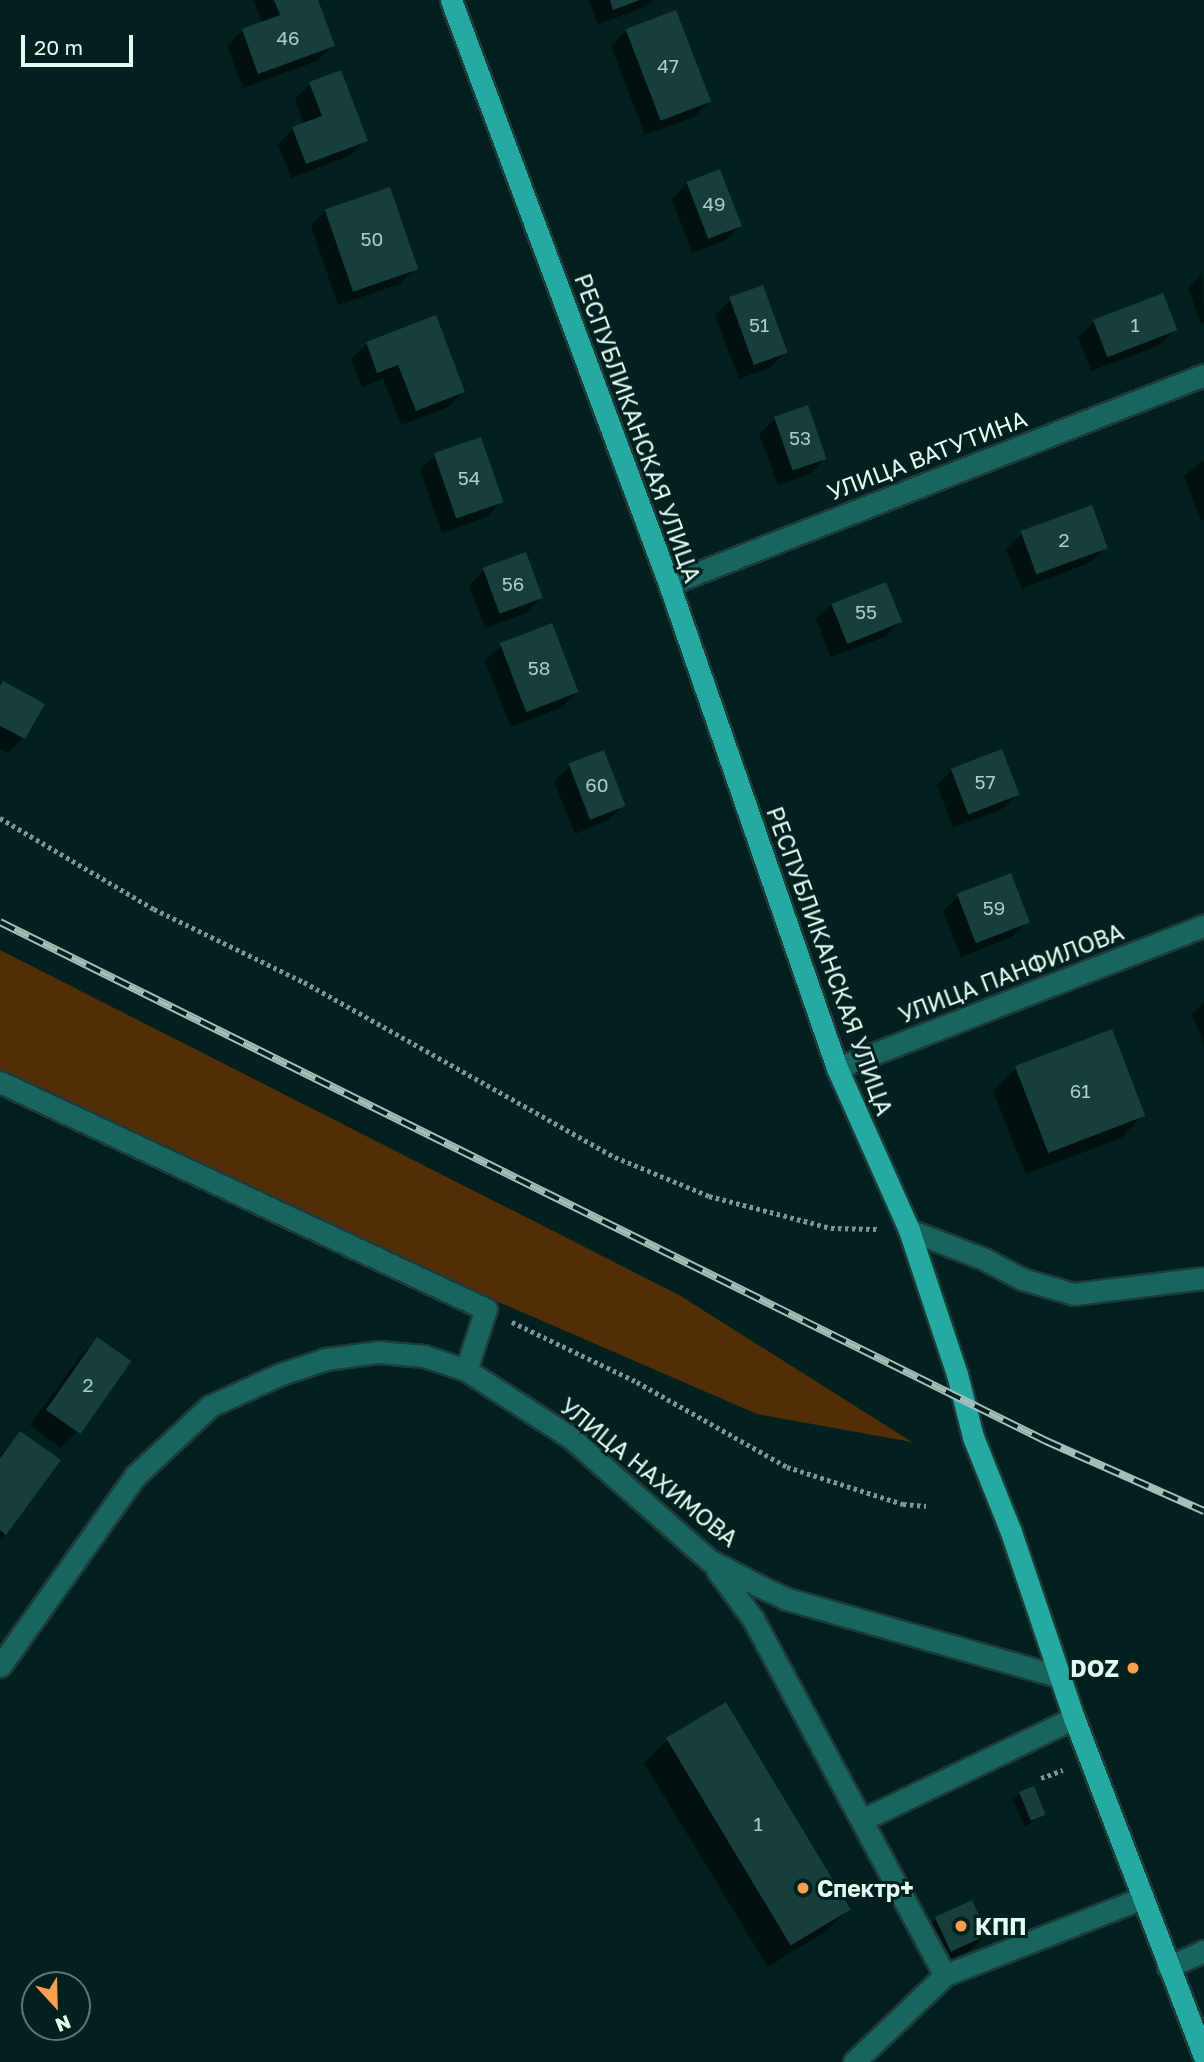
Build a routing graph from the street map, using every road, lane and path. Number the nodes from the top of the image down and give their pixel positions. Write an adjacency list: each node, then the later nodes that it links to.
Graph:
1 (452, 0): 3 (main road, РЕСПУБЛИКАНСКАЯ УЛИЦА)
2 (1204, 376): 3 (street, УЛИЦА ВАТУТИНА)
3 (669, 584): 6 (main road, РЕСПУБЛИКАНСКАЯ УЛИЦА)
4 (0, 818): 8 (path)
5 (1204, 926): 6 (street, УЛИЦА ПАНФИЛОВА)
6 (837, 1068): 8 (main road, РЕСПУБЛИКАНСКАЯ УЛИЦА)
7 (0, 1082): 10 (street)
8 (909, 1230): 9 (street); 15 (main road, РЕСПУБЛИКАНСКАЯ УЛИЦА)
9 (1204, 1278)
10 (486, 1309): 11 (street); 12 (path)
11 (466, 1370): 13 (street, УЛИЦА НАХИМОВА); 14 (street, УЛИЦА НАХИМОВА)
12 (926, 1506)
13 (709, 1560): 15 (street, УЛИЦА НАХИМОВА); 17 (street)
14 (0, 1665)
15 (1061, 1677): 16 (main road, РЕСПУБЛИКАНСКАЯ УЛИЦА)
16 (1074, 1718): 17 (street); 18 (main road, РЕСПУБЛИКАНСКАЯ УЛИЦА)
17 (862, 1820): 21 (street)
18 (1142, 1898): 20 (main road, РЕСПУБЛИКАНСКАЯ УЛИЦА); 21 (street)
19 (1204, 1951): 20 (street)
20 (1168, 1967): 22 (main road, РЕСПУБЛИКАНСКАЯ УЛИЦА)
21 (945, 1975): 23 (street)
22 (1204, 2057)
23 (854, 2062)

